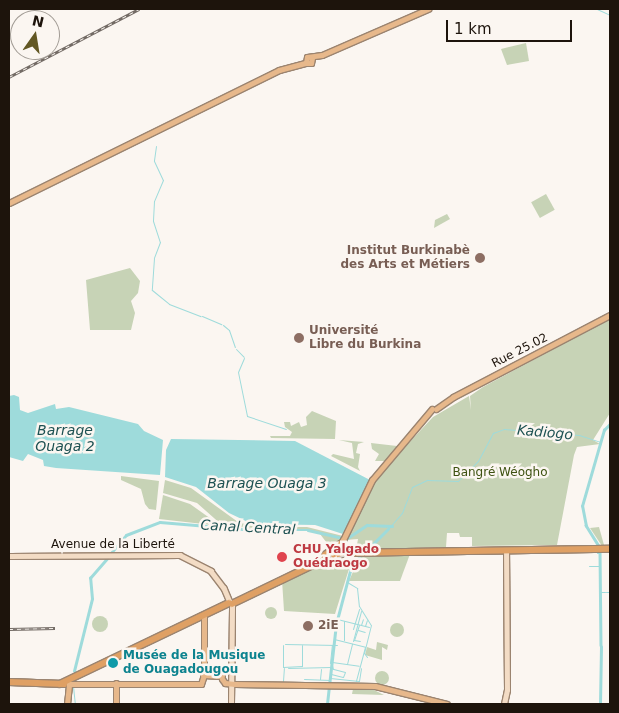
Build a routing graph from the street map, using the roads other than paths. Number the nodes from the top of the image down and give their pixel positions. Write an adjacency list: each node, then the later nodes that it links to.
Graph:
1 (430, 9): 2 (main road)
2 (9, 202)
3 (610, 315): 4 (main road, Rue 25.02)
4 (342, 541): 7 (highway)
5 (610, 549): 6 (highway)
6 (506, 550): 7 (highway); 24 (main road)
7 (338, 553): 9 (highway); 10 (highway)
8 (9, 556): 11 (main road, Avenue de la Liberté)
9 (301, 569): 10 (highway); 11 (highway)
10 (290, 574): 11 (highway)
11 (231, 604): 12 (highway); 17 (main road)
12 (204, 615): 13 (main road); 15 (highway)
13 (203, 675): 16 (main road); 17 (main road)
14 (9, 682): 15 (highway)
15 (68, 682): 16 (main road); 19 (main road)
16 (116, 683): 20 (main road)
17 (231, 684): 18 (main road); 21 (main road)
18 (390, 689): 22 (main road); 23 (main road)
19 (67, 704)
20 (116, 704)
21 (231, 704)
22 (442, 704)
23 (447, 704)
24 (504, 704)

